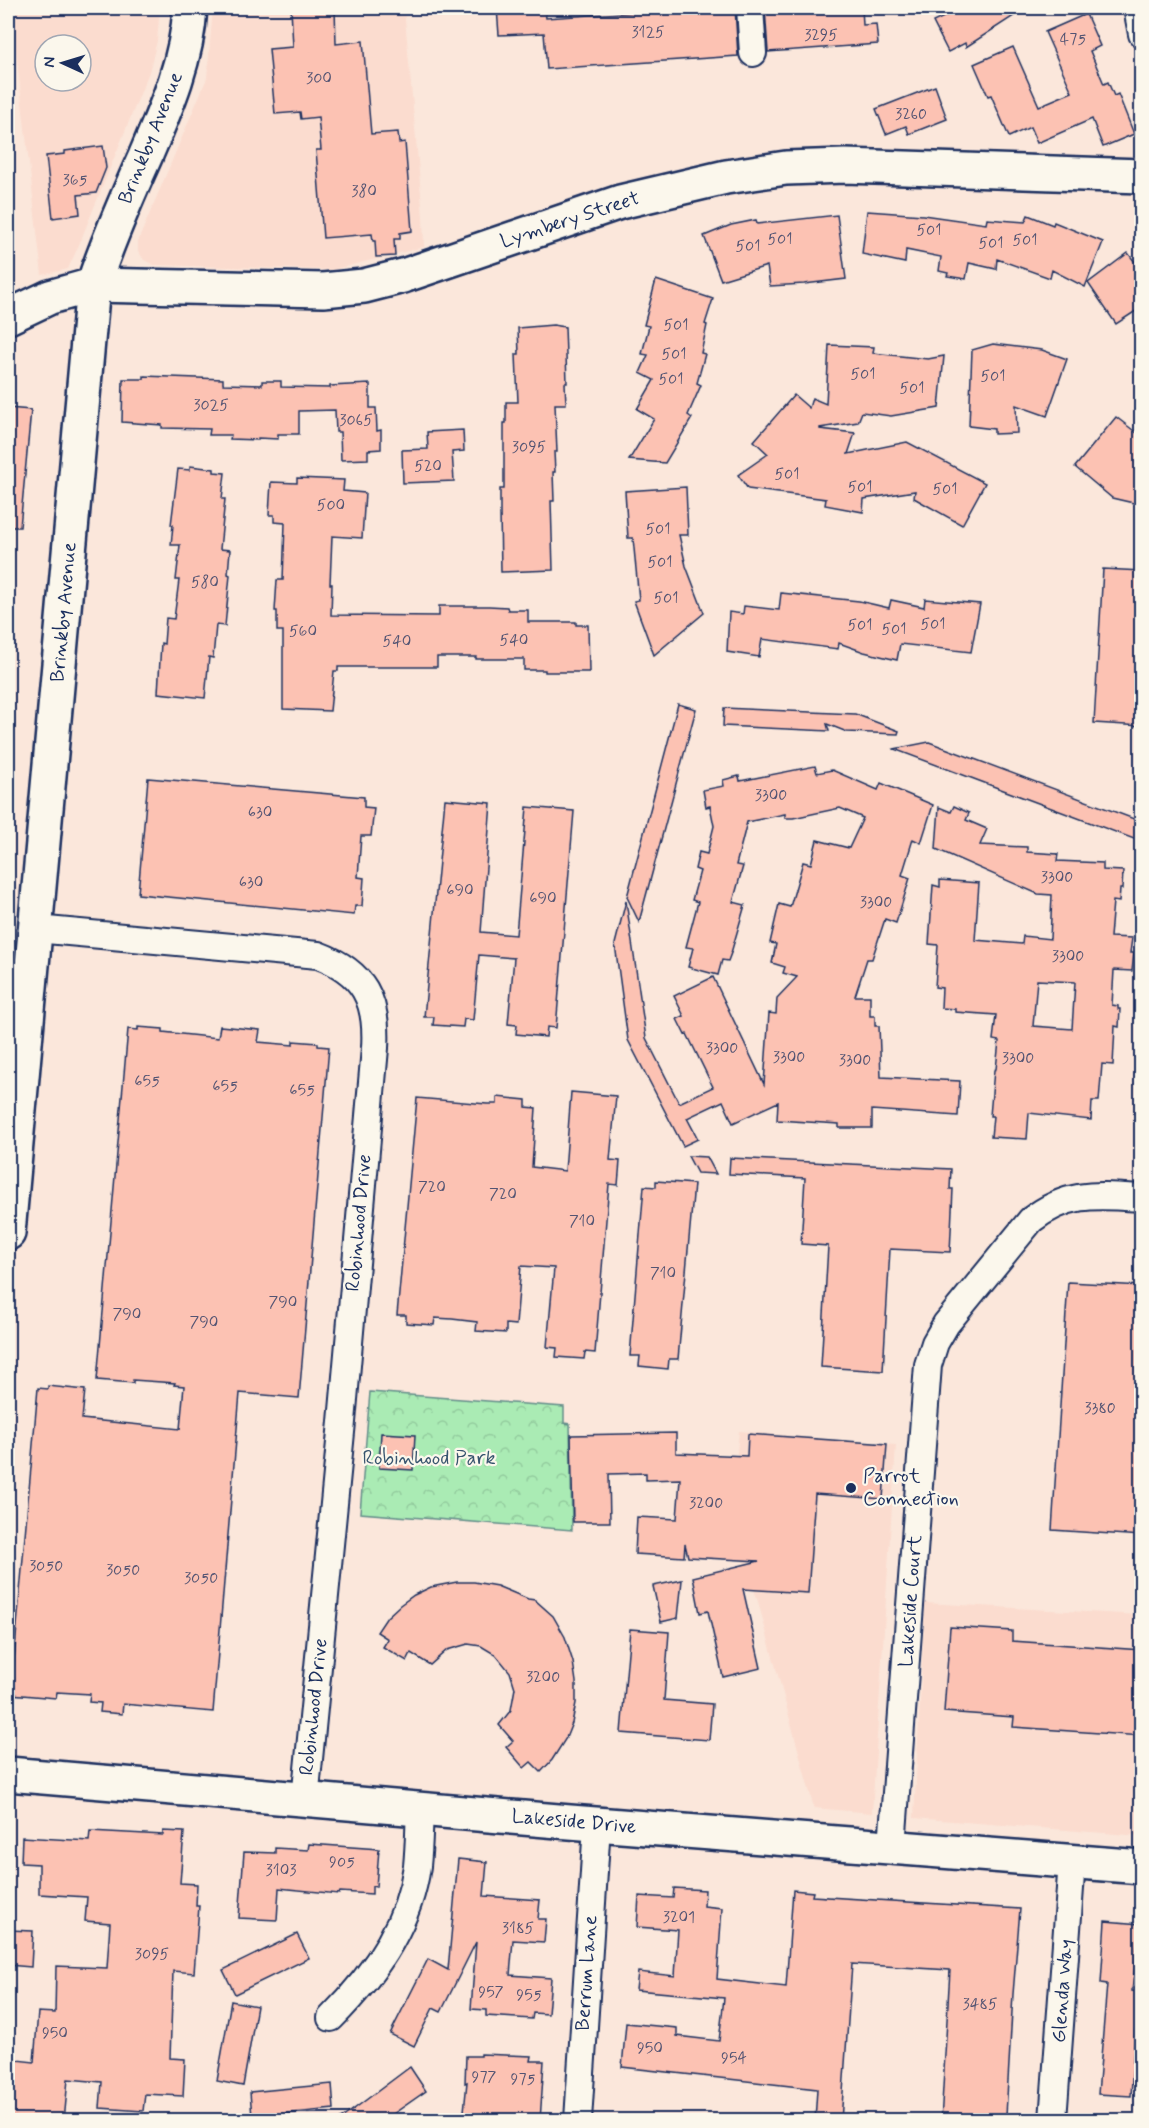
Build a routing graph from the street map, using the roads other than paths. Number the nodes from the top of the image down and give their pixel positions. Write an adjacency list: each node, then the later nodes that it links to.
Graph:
1 (190, 8): 7 (street, Brinkby Avenue)
2 (750, 8): 5 (street)
3 (1137, 8): 4 (street)
4 (1142, 34)
5 (753, 53)
6 (1142, 176): 7 (street, Lymbery Street)
7 (93, 285): 8 (street, Lymbery Street); 9 (street, Brinkby Avenue)
8 (8, 317)
9 (36, 929): 11 (street, Brinkby Avenue); 13 (street, Robinhood Drive)
10 (1142, 1198): 16 (street, Lakeside Court)
11 (8, 1233)
12 (8, 1774): 13 (street, Lakeside Drive)
13 (305, 1800): 14 (street, Lakeside Drive)
14 (420, 1810): 15 (street, Lakeside Drive); 19 (street)
15 (597, 1825): 16 (street, Lakeside Drive); 20 (street, Berrum Lane)
16 (892, 1846): 17 (street, Lakeside Drive)
17 (1072, 1861): 18 (street, Lakeside Drive); 21 (street, Glenda Way)
18 (1142, 1867)
19 (331, 2018)
20 (578, 2121)
21 (1053, 2121)

